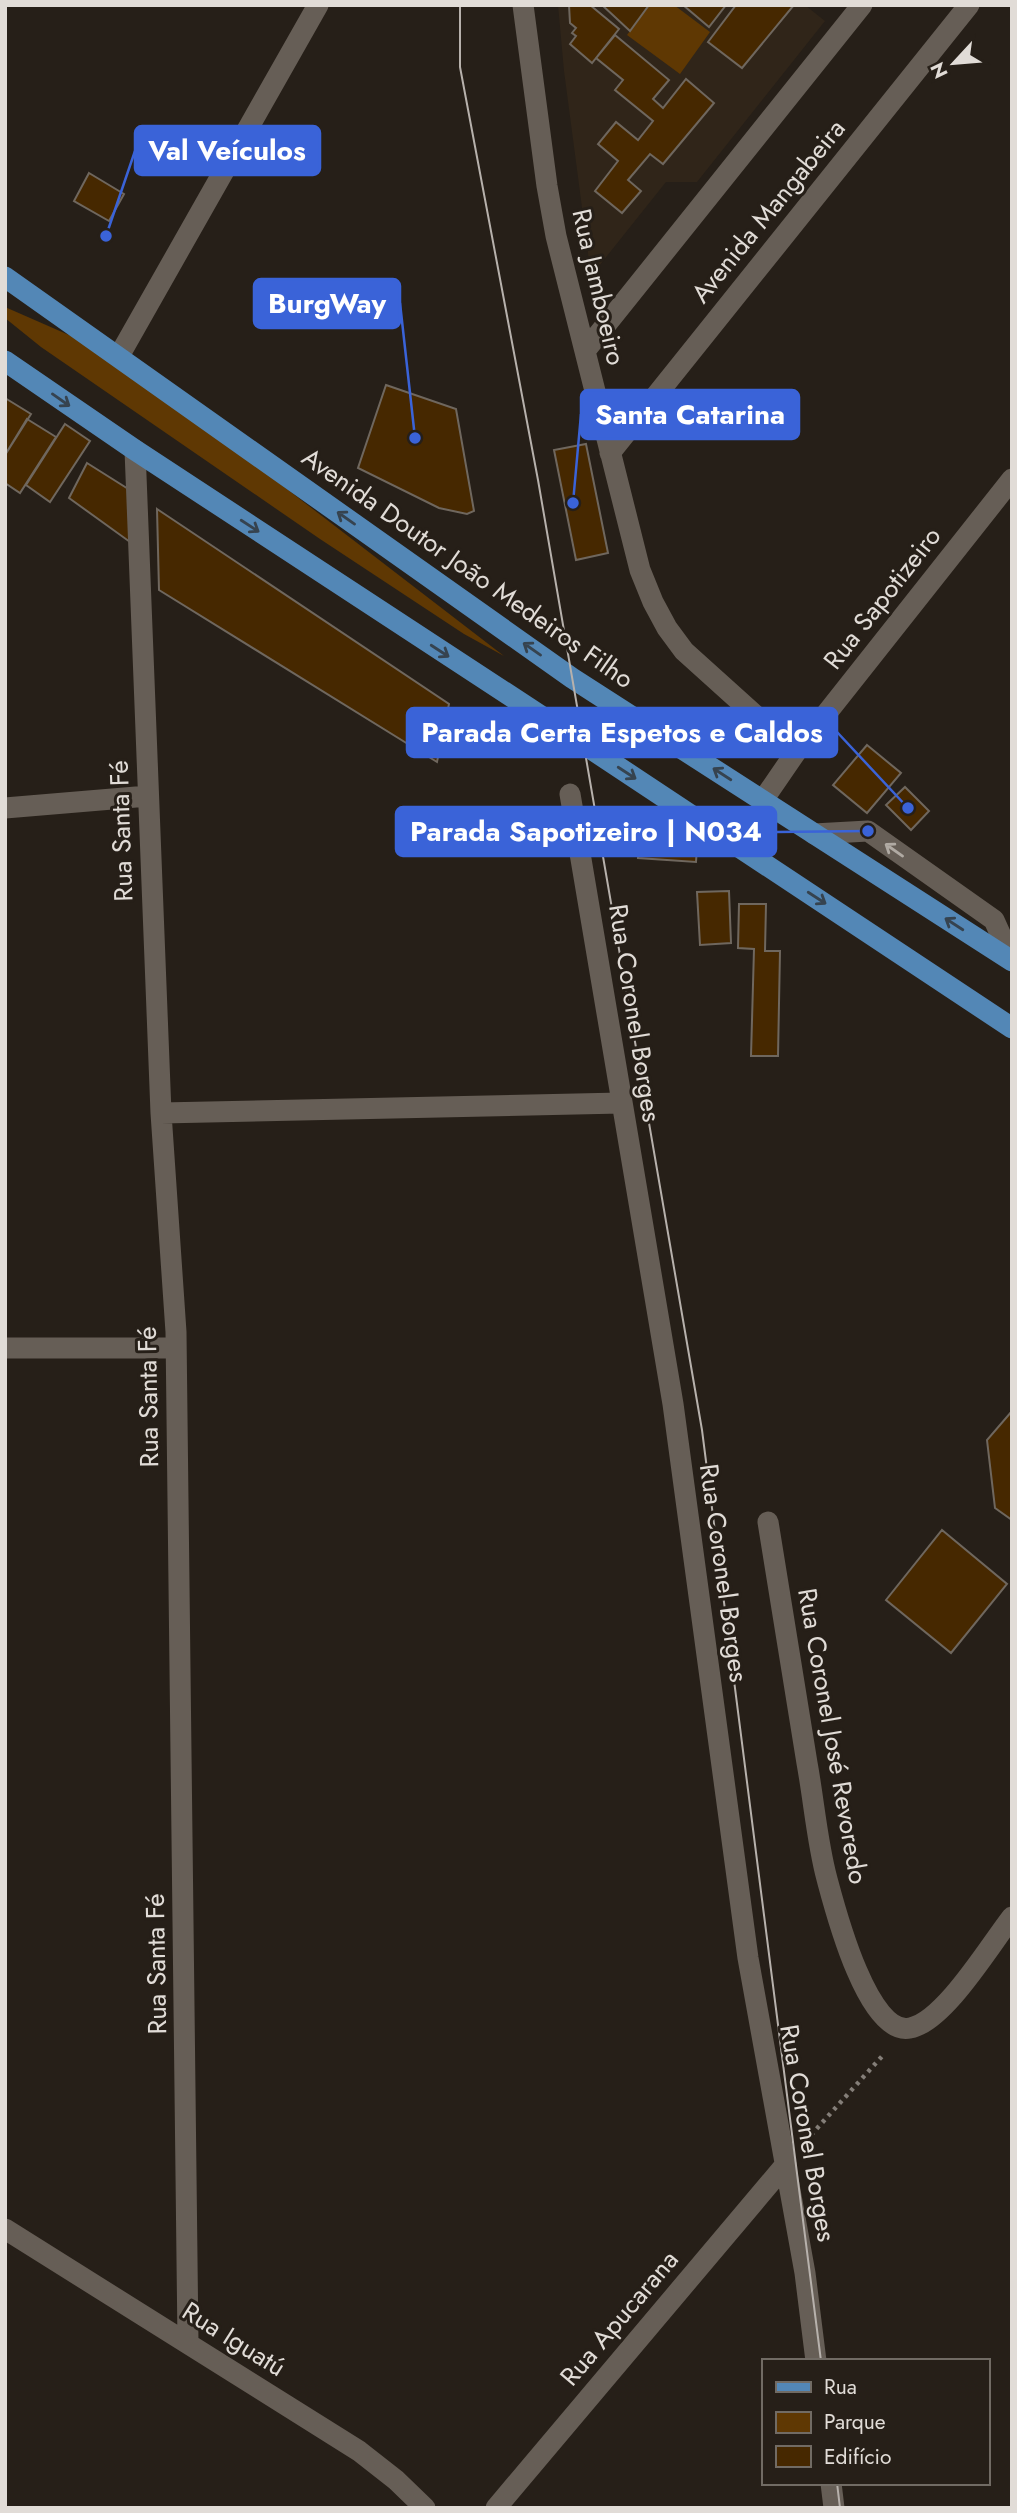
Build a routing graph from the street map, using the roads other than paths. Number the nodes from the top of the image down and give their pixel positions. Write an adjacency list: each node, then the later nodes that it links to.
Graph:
1 (318, 5): 9 (street)
2 (523, 5): 8 (street, Rua Jamboeiro)
3 (862, 5): 8 (street, Avenida Mangabeira)
4 (969, 5): 12 (street, Avenida Mangabeira)
5 (5, 277): 7 (main road, Avenida Doutor João Medeiros Filho)
6 (5, 290): 7 (main road)
7 (28, 293): 9 (main road, Avenida Doutor João Medeiros Filho)
8 (585, 351): 12 (street, Rua Jamboeiro)
9 (118, 356): 17 (main road, Avenida Doutor João Medeiros Filho, one-way to 9)
10 (5, 361): 11 (main road, one-way to 11)
11 (135, 450): 16 (street, Rua Santa Fé); 21 (main road, one-way to 21)
12 (610, 453): 14 (street, Rua Jamboeiro)
13 (1012, 479): 14 (street, Rua Sapotizeiro)
14 (796, 752): 17 (street)
15 (570, 794): 22 (street, Rua Coronel Borges)
16 (148, 796): 18 (street); 23 (street, Rua Santa Fé)
17 (763, 800): 19 (main road, Avenida Doutor João Medeiros Filho)
18 (5, 808)
19 (814, 834): 20 (main road, Avenida Doutor João Medeiros Filho, one-way to 19); 20 (street, one-way to 19)
20 (1012, 961)
21 (1012, 1028)
22 (621, 1103): 23 (street); 28 (street, Rua Coronel Borges)
23 (160, 1114): 25 (street, Rua Santa Fé)
24 (5, 1348): 25 (street)
25 (176, 1348): 30 (street, Rua Santa Fé)
26 (768, 1522): 27 (street, Rua Coronel José Revoredo)
27 (1012, 1917)
28 (786, 2164): 31 (street, Rua Coronel Borges); 34 (street, Rua Apucarana)
29 (5, 2229): 30 (street, Rua Iguatú)
30 (188, 2343): 33 (street, Rua Iguatú)
31 (816, 2359)
32 (831, 2485): 35 (street)
33 (425, 2508)
34 (496, 2508)
35 (834, 2508)

